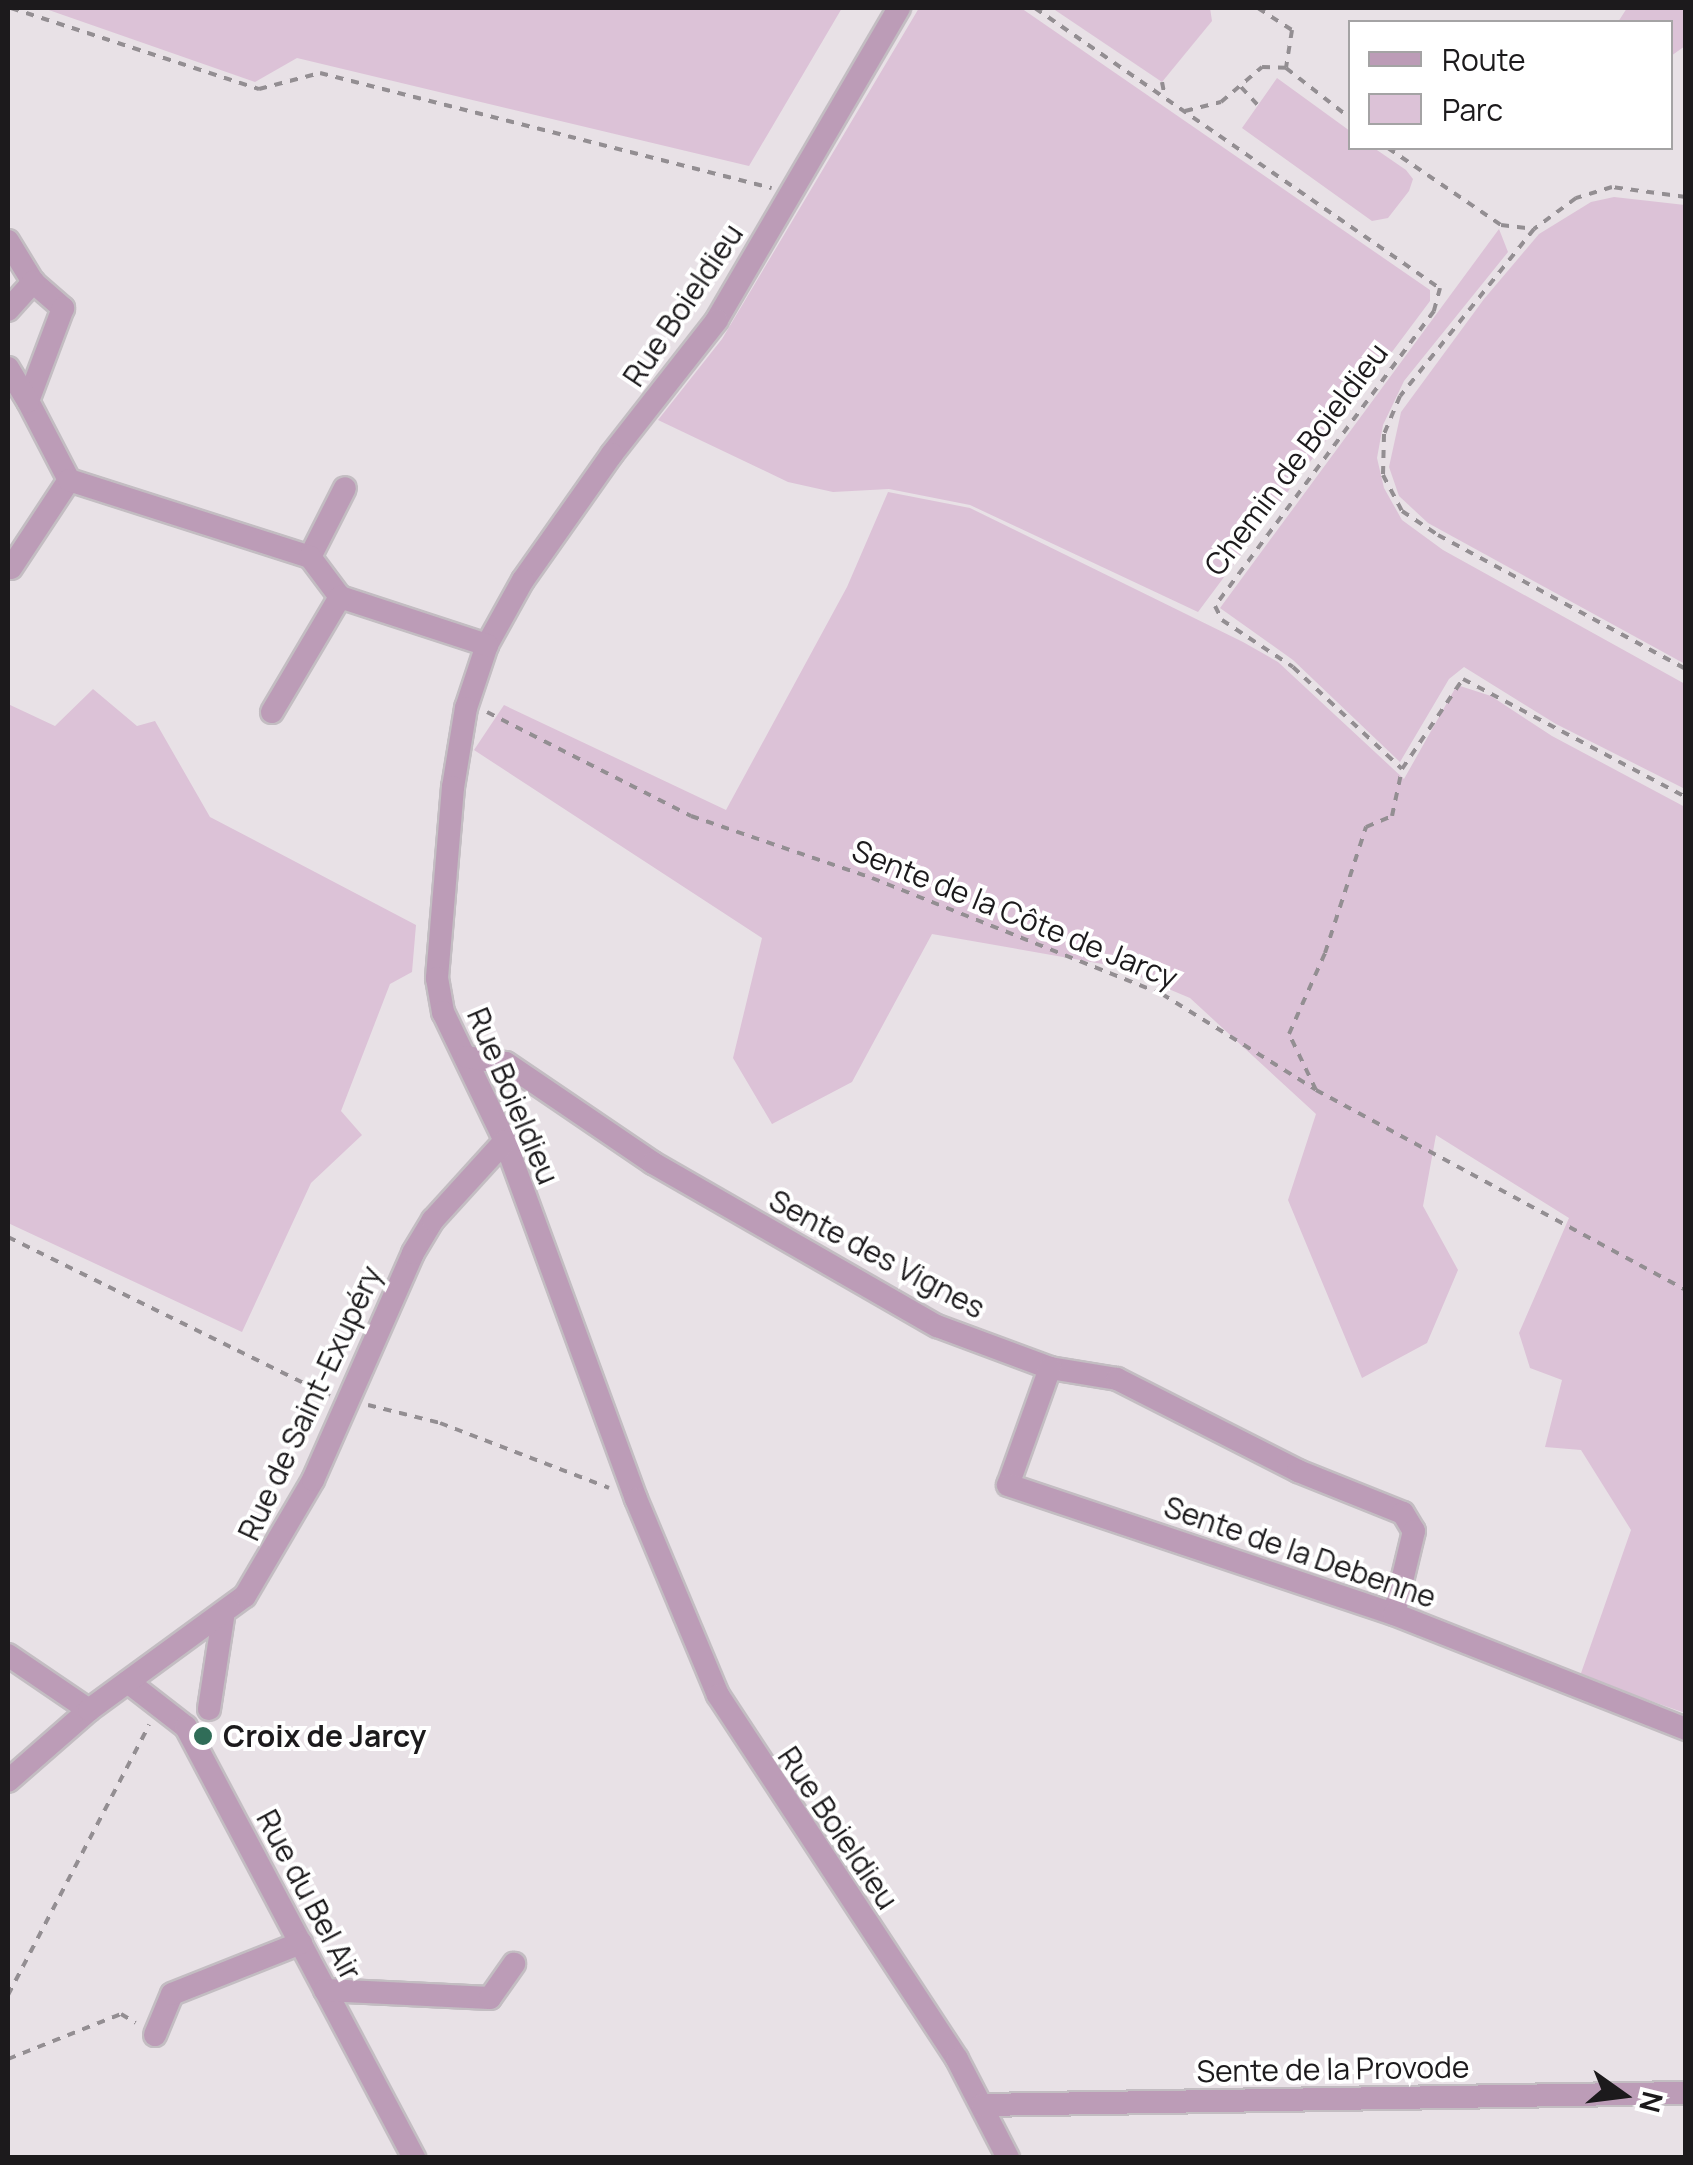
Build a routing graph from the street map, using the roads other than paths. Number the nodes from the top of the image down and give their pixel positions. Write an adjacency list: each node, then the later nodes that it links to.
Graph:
1 (899, 8): 12 (street, Rue Boieldieu)
2 (8, 242): 3 (street)
3 (33, 282): 4 (street); 6 (street)
4 (8, 310)
5 (8, 368): 6 (street)
6 (28, 401): 7 (street)
7 (68, 480): 9 (street); 10 (street)
8 (346, 488): 9 (street)
9 (310, 557): 11 (street)
10 (11, 568)
11 (340, 597): 12 (street); 13 (street)
12 (487, 645): 14 (street, Rue Boieldieu)
13 (272, 712)
14 (467, 1057): 15 (street, Rue Boieldieu); 16 (street, Sente des Vignes)
15 (506, 1141): 18 (street, Rue de Saint-Exupéry); 30 (street, Rue Boieldieu)
16 (1050, 1368): 17 (street, Sente des Vignes); 17 (street, Sente de la Debenne)
17 (1394, 1614): 23 (street, Sente de la Debenne)
18 (223, 1617): 20 (street, Rue de Saint-Exupéry); 21 (street)
19 (8, 1655): 22 (street)
20 (128, 1682): 22 (street, Rue de Saint-Exupéry); 25 (street, Rue du Bel Air)
21 (209, 1709)
22 (89, 1710): 24 (street, Rue de Saint-Exupéry)
23 (1686, 1729)
24 (8, 1782)
25 (301, 1943): 27 (street, Rue du Bel Air); 28 (street)
26 (514, 1964): 27 (street)
27 (325, 1990): 31 (street, Rue du Bel Air)
28 (155, 2036)
29 (1686, 2093): 30 (street, Sente de la Provode)
30 (982, 2105): 32 (street, Rue Boieldieu)
31 (414, 2158)
32 (1008, 2158)

